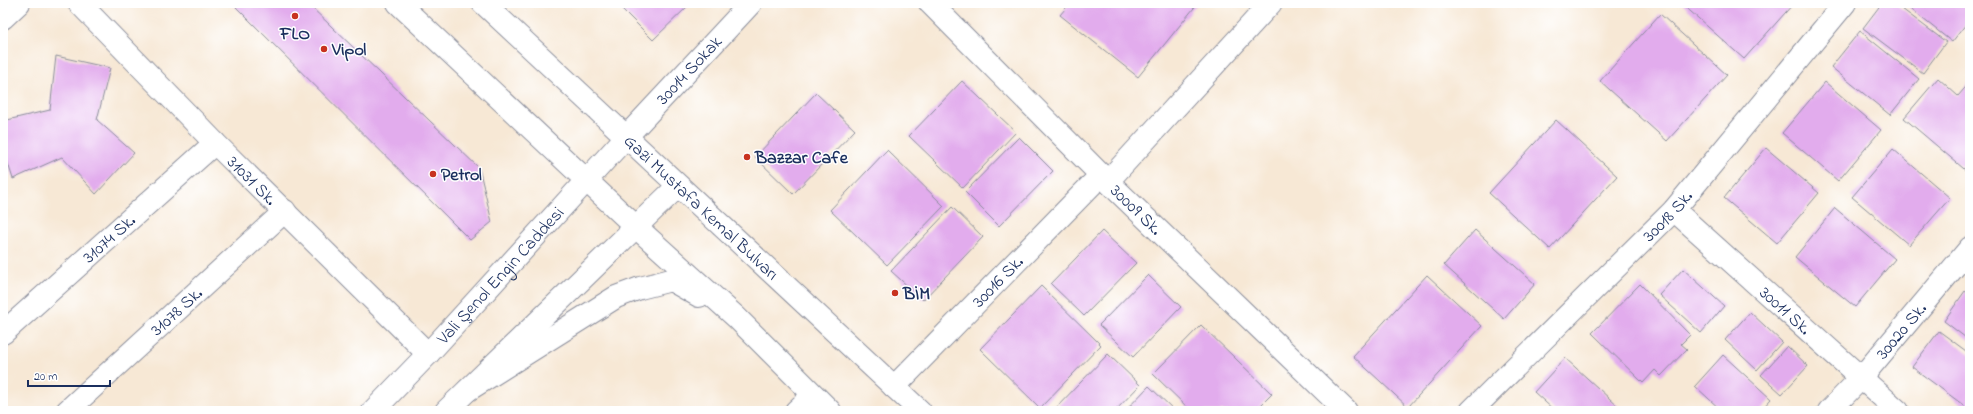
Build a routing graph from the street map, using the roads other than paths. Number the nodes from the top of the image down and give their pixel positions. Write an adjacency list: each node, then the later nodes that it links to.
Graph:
1 (19, 3): 9 (main road)
2 (79, 3): 11 (main road, 31031 Sk.)
3 (398, 3): 13 (main road)
4 (483, 3): 10 (main road, Gazi Mustafa Kemal Bulvarı)
5 (751, 3): 10 (main road, 30014 Sokak)
6 (930, 3): 12 (main road, 30009 Sk.)
7 (1271, 3): 12 (main road, 30016 Sk.)
8 (1845, 3): 15 (main road, 30018 Sk.)
9 (3, 18)
10 (626, 137): 13 (main road, Vali Şenol Engin Caddesi); 14 (main road, Gazi Mustafa Kemal Bulvarı)
11 (215, 143): 16 (main road, 31031 Sk.); 20 (main road, 31074 Sk.)
12 (1104, 178): 23 (main road, 30016 Sk.); 32 (main road, 30009 Sk.)
13 (587, 180): 17 (main road); 21 (main road, Vali Şenol Engin Caddesi)
14 (678, 186): 17 (main road); 23 (main road, Gazi Mustafa Kemal Bulvarı)
15 (1674, 210): 22 (main road, 30011 Sk.); 33 (main road, 30018 Sk.)
16 (285, 211): 21 (main road, 31031 Sk.); 26 (main road, 31078 Sk.)
17 (636, 227): 19 (main road); 24 (main road)
18 (1970, 248): 22 (main road, 30020 Sk.)
19 (736, 317): 24 (main road); 25 (main road)
20 (3, 333)
21 (428, 354): 27 (main road, Vali Şenol Engin Caddesi)
22 (1861, 378): 34 (main road, 30020 Sk.); 35 (main road, 30011 Sk.)
23 (894, 387): 31 (main road, Gazi Mustafa Kemal Bulvarı)
24 (468, 390): 28 (main road)
25 (813, 394): 29 (main road); 30 (main road)
26 (67, 411)
27 (373, 411)
28 (446, 411)
29 (796, 411)
30 (830, 411)
31 (920, 411)
32 (1346, 411)
33 (1471, 411)
34 (1829, 411)
35 (1898, 411)

